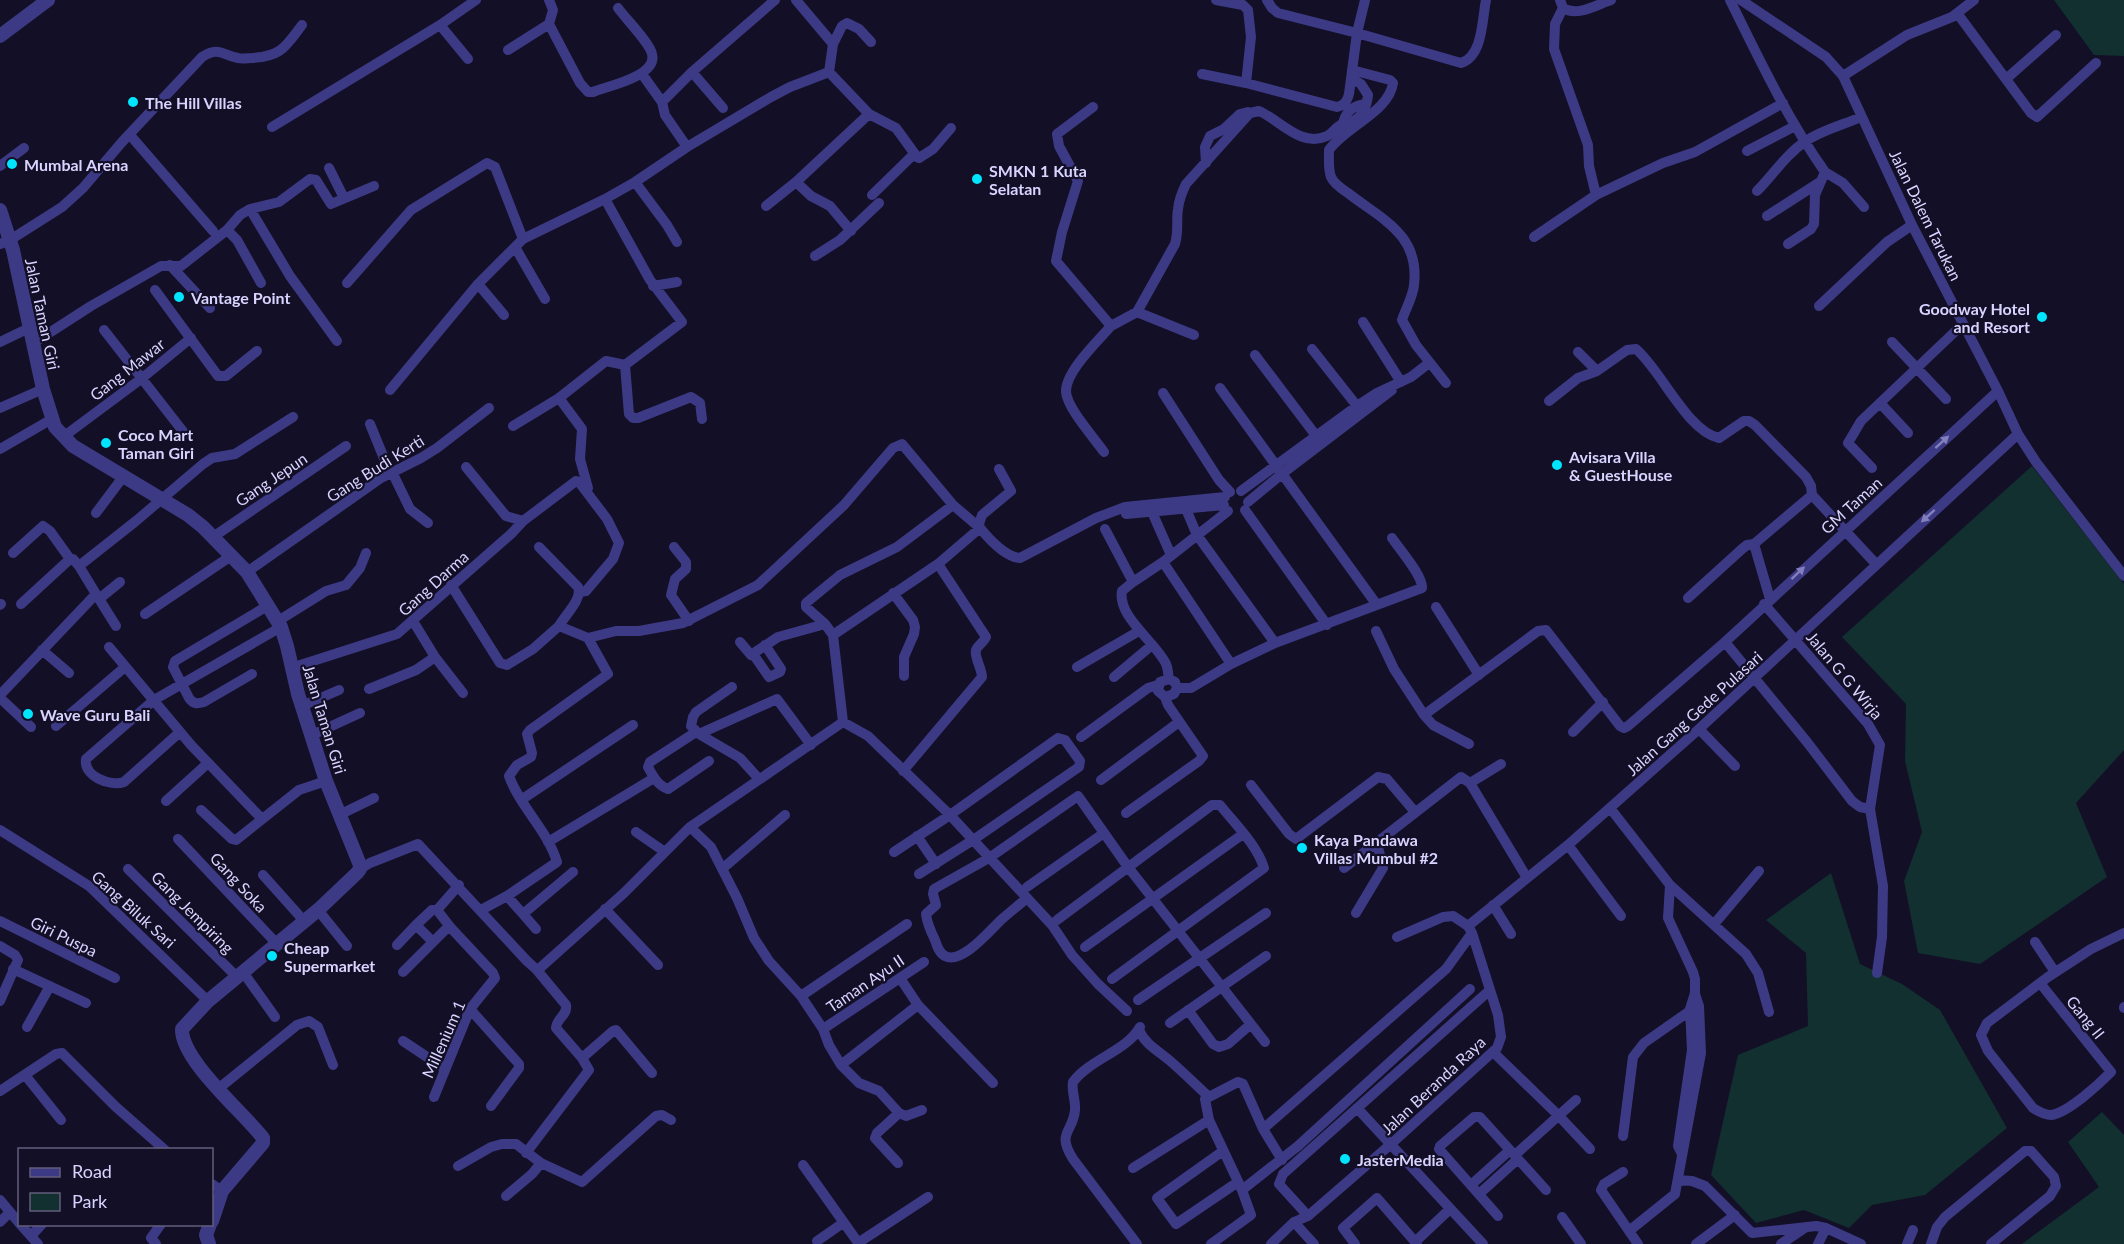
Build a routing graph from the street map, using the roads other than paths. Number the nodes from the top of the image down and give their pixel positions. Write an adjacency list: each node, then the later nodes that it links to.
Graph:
1 (48, 0): 22 (street)
2 (476, 0): 19 (street)
3 (549, 0): 18 (street)
4 (775, 0): 28 (street)
5 (796, 0): 24 (street)
6 (1216, 0): 35 (street)
7 (1267, 0): 20 (street)
8 (1365, 0): 20 (street)
9 (1486, 0): 20 (street)
10 (1611, 0): 14 (street)
11 (1730, 0): 37 (street)
12 (1974, 0): 16 (street)
13 (1744, 1): 33 (street)
14 (1561, 4): 58 (street)
15 (618, 8): 30 (street)
16 (1957, 13): 33 (street); 34 (street)
17 (302, 24): 45 (street)
18 (549, 24): 25 (street); 30 (street)
19 (440, 25): 26 (street); 43 (street)
20 (1357, 33): 32 (street)
21 (2056, 35): 34 (street)
22 (0, 36)
23 (872, 42): 24 (street)
24 (833, 44): 29 (street)
25 (508, 50)
26 (468, 59)
27 (2096, 63): 34 (street)
28 (692, 72): 36 (street); 39 (street)
29 (829, 72): 40 (street); 47 (street)
30 (642, 74): 36 (street)
31 (1203, 74): 35 (street)
32 (1352, 74): 35 (street); 86 (street); 103 (street)
33 (1843, 76): 41 (street, Jalan Dalem Tarukan)
34 (2006, 79)
35 (1246, 83)
36 (662, 102): 47 (street)
37 (1783, 104): 42 (street); 58 (street)
38 (1093, 107): 90 (street)
39 (723, 108)
40 (869, 114): 50 (street); 55 (street)
41 (1861, 117): 46 (street); 66 (street, Jalan Dalem Tarukan)
42 (1795, 126): 46 (street); 49 (street)
43 (272, 127)
44 (951, 128): 50 (street)
45 (130, 135): 68 (street); 71 (street)
46 (1804, 142): 53 (street); 57 (street)
47 (687, 147): 54 (street)
48 (24, 148): 51 (street)
49 (1746, 151)
50 (914, 154): 69 (street)
51 (0, 166)
52 (329, 168): 59 (street)
53 (1823, 177): 62 (street); 65 (street); 74 (street)
54 (636, 182): 60 (street); 72 (street)
55 (796, 182): 61 (street); 69 (street)
56 (374, 186): 59 (street)
57 (1757, 191)
58 (1596, 195): 70 (street)
59 (344, 198): 63 (street)
60 (605, 199): 73 (street); 81 (street)
61 (766, 206)
62 (1864, 207)
63 (250, 209): 67 (street); 95 (street)
64 (0, 210): 71 (street, Jalan Taman Giri)
65 (1767, 216)
66 (1912, 225): 84 (street); 89 (street, Jalan Dalem Tarukan)
67 (227, 230): 76 (street); 78 (street)
68 (213, 231)
69 (851, 231): 75 (street)
70 (1534, 237)
71 (5, 242): 91 (street, Jalan Taman Giri)
72 (677, 242)
73 (519, 243): 79 (street); 80 (street); 83 (street)
74 (1788, 244)
75 (815, 256)
76 (170, 265): 85 (street); 98 (street)
77 (676, 282): 81 (street)
78 (261, 283)
79 (347, 283)
80 (478, 284): 87 (street); 112 (street)
81 (653, 286): 104 (street)
82 (155, 290): 94 (street)
83 (545, 299)
84 (1819, 306)
85 (210, 309)
86 (1137, 312): 90 (street); 93 (street)
87 (504, 315)
88 (1363, 322): 108 (street)
89 (1963, 324): 105 (street); 113 (street, Jalan Dalem Tarukan)
90 (1111, 326): 134 (street)
91 (29, 328): 96 (street); 98 (street, Jalan Taman Giri)
92 (104, 330): 107 (street)
93 (1194, 335)
94 (191, 338): 100 (street); 107 (street, Gang Mawar)
95 (338, 341)
96 (0, 342)
97 (1892, 342): 105 (street)
98 (32, 344): 111 (street, Jalan Taman Giri)
99 (1312, 349): 119 (street)
100 (256, 351)
101 (1578, 352): 106 (street)
102 (1255, 356): 131 (street)
103 (1430, 363): 108 (street); 109 (street)
104 (626, 365): 115 (street); 124 (street)
105 (1917, 368): 116 (street); 118 (street)
106 (1597, 371): 117 (street); 142 (street)
107 (141, 379): 128 (street); 130 (street, Gang Mawar)
108 (1401, 382): 119 (street); 131 (street)
109 (1446, 382)
110 (1220, 388): 138 (street)
111 (43, 390): 120 (street); 123 (street, Jalan Taman Giri)
112 (390, 390)
113 (1998, 391): 129 (street, Jalan Dalem Tarukan); 155 (street, GM Taman, one-way to 113)
114 (1163, 393): 144 (street)
115 (559, 398): 126 (street); 141 (street)
116 (1946, 399)
117 (1550, 401)
118 (1880, 403): 127 (street); 136 (street)
119 (1357, 406): 131 (street)
120 (0, 408)
121 (489, 408): 139 (street, Gang Budi Kerti)
122 (293, 417): 143 (street)
123 (51, 419): 130 (street, Jalan Taman Giri); 133 (street)
124 (702, 419)
125 (370, 424): 139 (street)
126 (513, 426)
127 (1908, 433)
128 (185, 434)
129 (2018, 434): 168 (street, Jalan Gang Gede Pulasari, one-way to 168); 170 (street, Jalan Dalem Tarukan)
130 (63, 437): 140 (street, Jalan Taman Giri)
131 (1319, 440): 138 (street)
132 (346, 446): 157 (street, Gang Jepun)
133 (0, 449)
134 (1104, 452)
135 (466, 467): 151 (street)
136 (1872, 468)
137 (999, 469): 153 (street)
138 (1280, 469): 144 (street); 146 (street); 181 (street)
139 (391, 473): 152 (street); 169 (street, Gang Budi Kerti)
140 (123, 477): 143 (street, Jalan Taman Giri); 150 (street)
141 (586, 491): 151 (street, Gang Darma); 174 (street)
142 (1812, 495): 155 (street); 159 (street)
143 (160, 498): 157 (street, Jalan Taman Giri); 166 (street)
144 (1229, 499): 146 (street); 146 (street); 147 (street); 148 (street); 156 (street)
145 (953, 506): 153 (street); 185 (street); 187 (street)
146 (1246, 506): 188 (street)
147 (1186, 509): 149 (street); 156 (street)
148 (1111, 512): 149 (street); 153 (street)
149 (1152, 512): 165 (street)
150 (96, 513)
151 (524, 520): 173 (street, Gang Darma)
152 (428, 524)
153 (980, 528): 167 (street)
154 (1105, 529): 172 (street)
155 (1844, 531): 168 (street); 178 (street, GM Taman, one-way to 155)
156 (1197, 535): 165 (street); 198 (street)
157 (213, 537): 164 (street, Jalan Taman Giri)
158 (1392, 538): 181 (street)
159 (1754, 544): 177 (street); 178 (street)
160 (539, 547): 174 (street)
161 (674, 547): 185 (street)
162 (14, 553): 166 (street)
163 (366, 553): 186 (street)
164 (231, 556): 169 (street, Jalan Taman Giri); 183 (street)
165 (1167, 559): 172 (street); 205 (street)
166 (75, 562): 176 (street); 179 (street)
167 (938, 564): 175 (street); 247 (street)
168 (1876, 564): 195 (street, Jalan Gang Gede Pulasari)
169 (247, 572): 180 (street, Jalan Taman Giri)
170 (2124, 576)
171 (120, 582): 176 (street)
172 (1133, 582): 191 (street)
173 (452, 585): 184 (street, Gang Darma); 190 (street)
174 (580, 592): 190 (street)
175 (894, 593): 193 (street); 212 (street)
176 (98, 597): 189 (street); 202 (street)
177 (1688, 598)
178 (1767, 602): 195 (street, Jalan G G Wirja); 197 (street, GM Taman)
179 (21, 604)
180 (269, 605): 186 (street, Jalan Taman Giri); 216 (street)
181 (1377, 605): 188 (street)
182 (1436, 607): 211 (street)
183 (145, 614)
184 (413, 621): 204 (street); 208 (street, Gang Darma)
185 (689, 621): 194 (street)
186 (279, 624): 208 (street, Jalan Taman Giri); 216 (street)
187 (825, 624): 193 (street); 199 (street)
188 (1327, 625): 198 (street)
189 (116, 626)
190 (559, 626): 194 (street)
191 (1139, 631): 200 (street); 207 (street)
192 (1376, 632): 229 (street)
193 (833, 635): 230 (street)
194 (588, 638): 255 (street)
195 (1796, 640): 215 (street, Jalan Gang Gede Pulasari); 258 (street, Jalan G G Wirja)
196 (740, 642): 203 (street)
197 (1725, 642): 215 (street); 226 (street, GM Taman)
198 (1275, 643): 205 (street)
199 (765, 645): 203 (street); 203 (street)
200 (1152, 645): 213 (street); 214 (street)
201 (109, 648): 206 (street)
202 (42, 650): 209 (street); 223 (street)
203 (753, 654)
204 (435, 657): 220 (street); 222 (street)
205 (1231, 664): 219 (street)
206 (125, 667): 225 (street); 233 (street)
207 (1077, 667)
208 (291, 668): 227 (street, Jalan Taman Giri)
209 (69, 673)
210 (252, 674): 216 (street)
211 (1479, 675): 226 (street); 229 (street)
212 (904, 676)
213 (1114, 677)
214 (1169, 678): 217 (street); 219 (street)
215 (1755, 678): 235 (street, Jalan Gang Gede Pulasari); 258 (street)
216 (182, 685): 225 (street)
217 (1158, 685): 224 (street); 240 (street)
218 (732, 687): 238 (street)
219 (1177, 688): 224 (street)
220 (369, 689)
221 (339, 690): 227 (street)
222 (464, 693)
223 (0, 697): 234 (street)
224 (1165, 697): 231 (street)
225 (154, 700): 236 (street); 236 (street)
226 (1603, 702): 237 (street)
227 (302, 706): 239 (street, Jalan Taman Giri)
228 (360, 712): 239 (street)
229 (1424, 714): 241 (street)
230 (843, 722): 242 (street); 247 (street)
231 (1179, 722): 250 (street); 261 (street)
232 (633, 725): 255 (street)
233 (56, 726)
234 (31, 727)
235 (1699, 729): 246 (street); 257 (street, Jalan Gang Gede Pulasari)
236 (180, 732): 244 (street)
237 (1573, 732)
238 (698, 733): 242 (street); 248 (street); 249 (street)
239 (312, 735): 251 (street, Jalan Taman Giri)
240 (1081, 737)
241 (1469, 744)
242 (811, 745): 249 (street)
243 (709, 761): 248 (street)
244 (208, 763): 256 (street); 265 (street)
245 (1501, 764): 252 (street)
246 (1735, 766)
247 (903, 771): 264 (street)
248 (654, 778): 274 (street)
249 (759, 779): 266 (street)
250 (1101, 780)
251 (326, 781): 262 (street, Jalan Taman Giri); 265 (street)
252 (1470, 783): 260 (street); 290 (street)
253 (1251, 785): 260 (street)
254 (374, 798): 262 (street)
255 (520, 800): 274 (street)
256 (166, 801)
257 (1610, 808): 276 (street, Jalan Gang Gede Pulasari); 292 (street)
258 (1870, 809): 334 (street, Jalan G G Wirja)
259 (201, 810): 265 (street)
260 (1415, 812): 275 (street)
261 (1126, 813)
262 (339, 814): 284 (street, Jalan Taman Giri)
263 (785, 814): 285 (street)
264 (950, 815): 271 (street); 273 (street); 273 (street)
265 (262, 819)
266 (690, 827): 277 (street); 285 (street)
267 (0, 830): 346 (street, Gang Biluk Sari)
268 (636, 832): 277 (street)
269 (1104, 832): 279 (street); 281 (street); 293 (street)
270 (1244, 834): 281 (street); 295 (street); 314 (street)
271 (917, 836): 278 (street); 280 (street)
272 (178, 839): 321 (street, Gang Soka)
273 (973, 840): 279 (street); 280 (street)
274 (548, 842): 294 (street)
275 (1377, 843): 282 (street); 302 (street)
276 (1568, 845): 290 (street, Jalan Gang Gede Pulasari); 304 (street)
277 (665, 852): 297 (street)
278 (894, 852)
279 (989, 858): 293 (street); 293 (street)
280 (936, 864): 288 (street)
281 (1128, 867): 295 (street); 305 (street)
282 (1344, 868)
283 (128, 869): 335 (street, Gang Jempiring)
284 (360, 869): 291 (street); 298 (street)
285 (722, 869): 344 (street)
286 (1759, 871): 308 (street)
287 (573, 872): 303 (street)
288 (919, 874)
289 (263, 875): 307 (street)
290 (1527, 878): 296 (street, Jalan Gang Gede Pulasari)
291 (459, 885): 299 (street); 300 (street)
292 (1670, 885): 308 (street); 350 (street)
293 (1027, 892): 353 (street)
294 (507, 896): 300 (street); 303 (street)
295 (1153, 899): 314 (street); 325 (street)
296 (1493, 905): 315 (street, Jalan Gang Gede Pulasari); 317 (street)
297 (605, 909): 329 (street); 331 (street)
298 (318, 910): 307 (street); 324 (street)
299 (437, 910): 310 (street); 311 (street, Millenium 1)
300 (481, 910): 331 (street)
301 (1266, 913): 327 (street)
302 (1356, 913)
303 (523, 914): 313 (street)
304 (1621, 916)
305 (1058, 920)
306 (0, 921): 312 (street, Giri Puspa)
307 (305, 922): 321 (street)
308 (1715, 923): 354 (street)
309 (907, 924): 344 (street)
310 (416, 926): 319 (street); 322 (street)
311 (449, 926): 319 (street); 351 (street, Millenium 1)
312 (11, 927): 323 (street); 336 (street, Giri Puspa)
313 (536, 929)
314 (1177, 930): 327 (street); 338 (street)
315 (1470, 930): 318 (street); 343 (street); 383 (street, Jalan Gang Gede Pulasari)
316 (2124, 933): 333 (street)
317 (1511, 934)
318 (1397, 937)
319 (432, 941): 332 (street)
320 (2035, 942): 333 (street)
321 (278, 945): 335 (street)
322 (397, 945)
323 (1, 946): 330 (street)
324 (347, 946)
325 (1085, 947)
326 (1266, 956): 341 (street)
327 (1200, 958): 341 (street); 347 (street)
328 (924, 962): 337 (street, Taman Ayu II)
329 (658, 964)
330 (13, 969): 340 (street); 345 (street)
331 (536, 969): 363 (street)
332 (403, 972)
333 (2055, 972): 339 (street)
334 (1877, 973)
335 (240, 974): 346 (street); 355 (street, Gang Jempiring)
336 (115, 978)
337 (900, 978): 349 (street); 359 (street, Taman Ayu II)
338 (1112, 979)
339 (2040, 983): 339 (street, Gang II)
340 (50, 986): 348 (street); 358 (street)
341 (1222, 987): 352 (street); 357 (street)
342 (1470, 989): 391 (street)
343 (1490, 990): 362 (street, Jalan Beranda Raya); 376 (street)
344 (801, 996): 359 (street)
345 (0, 1000)
346 (208, 1000): 370 (street)
347 (1138, 1000)
348 (86, 1003)
349 (918, 1005): 365 (street); 369 (street)
350 (1695, 1007): 384 (street); 398 (street)
351 (470, 1009): 366 (street, Millenium 1); 375 (street)
352 (1188, 1010): 356 (street); 357 (street)
353 (1127, 1011)
354 (1769, 1012)
355 (275, 1017)
356 (1170, 1023)
357 (1251, 1024): 361 (street)
358 (27, 1027)
359 (823, 1029): 365 (street)
360 (403, 1041): 366 (street)
361 (1265, 1042)
362 (1493, 1052): 379 (street); 385 (street, Jalan Beranda Raya)
363 (582, 1058): 367 (street); 389 (street)
364 (333, 1065): 370 (street)
365 (841, 1065): 378 (street)
366 (445, 1069): 373 (street, Millenium 1)
367 (652, 1073)
368 (25, 1075): 371 (street); 380 (street); 386 (street)
369 (993, 1083)
370 (218, 1089): 401 (street)
371 (0, 1091)
372 (1208, 1095): 382 (street); 383 (street); 430 (street)
373 (434, 1097)
374 (1576, 1100): 379 (street)
375 (491, 1106)
376 (1357, 1108): 385 (street); 411 (street)
377 (922, 1110): 378 (street)
378 (899, 1113): 392 (street)
379 (1558, 1115): 387 (street); 390 (street)
380 (61, 1120)
381 (671, 1120): 393 (street)
382 (1209, 1120): 388 (street); 396 (street)
383 (1263, 1129): 391 (street)
384 (1623, 1136)
385 (1391, 1144): 408 (street); 411 (street, Jalan Beranda Raya)
386 (164, 1148)
387 (1590, 1149)
388 (1222, 1150): 400 (street); 400 (street)
389 (526, 1153): 393 (street); 395 (street)
390 (1514, 1155): 399 (street); 399 (street); 402 (street); 403 (street)
391 (1282, 1160): 400 (street)
392 (898, 1162)
393 (541, 1163): 404 (street)
394 (803, 1165): 417 (street)
395 (458, 1166)
396 (1133, 1168)
397 (1623, 1172): 424 (street)
398 (1678, 1180): 410 (street); 424 (street)
399 (1471, 1185): 403 (street)
400 (1240, 1186): 431 (street)
401 (217, 1187): 407 (street)
402 (1546, 1190)
403 (1479, 1194): 412 (street)
404 (506, 1196)
405 (928, 1197): 429 (street)
406 (0, 1200): 409 (street)
407 (213, 1206)
408 (1450, 1209): 427 (street); 435 (street)
409 (9, 1214): 414 (street); 415 (street)
410 (1735, 1215): 421 (street); 438 (street)
411 (1308, 1216): 416 (street, Jalan Beranda Raya)
412 (1498, 1216)
413 (1562, 1217): 436 (street)
414 (0, 1222)
415 (18, 1222)
416 (1294, 1222): 432 (street, Jalan Beranda Raya); 433 (street)
417 (843, 1223): 426 (street); 429 (street)
418 (22, 1226): 425 (street)
419 (41, 1226): 425 (street)
420 (160, 1226): 428 (street)
421 (1807, 1226): 422 (street); 439 (street)
422 (1826, 1228): 440 (street); 441 (street)
423 (1913, 1230): 442 (street)
424 (1629, 1231): 437 (street)
425 (35, 1240)
426 (817, 1241)
427 (1412, 1242): 434 (street)
428 (156, 1244)
429 (858, 1244)
430 (1137, 1244)
431 (1211, 1244)
432 (1270, 1244)
433 (1314, 1244)
434 (1355, 1244)
435 (1483, 1244)
436 (1581, 1244)
437 (1638, 1244)
438 (1696, 1244)
439 (1781, 1244)
440 (1818, 1244)
441 (1862, 1244)
442 (1907, 1244)
443 (1931, 1244): 444 (street)
444 (1991, 1244)

